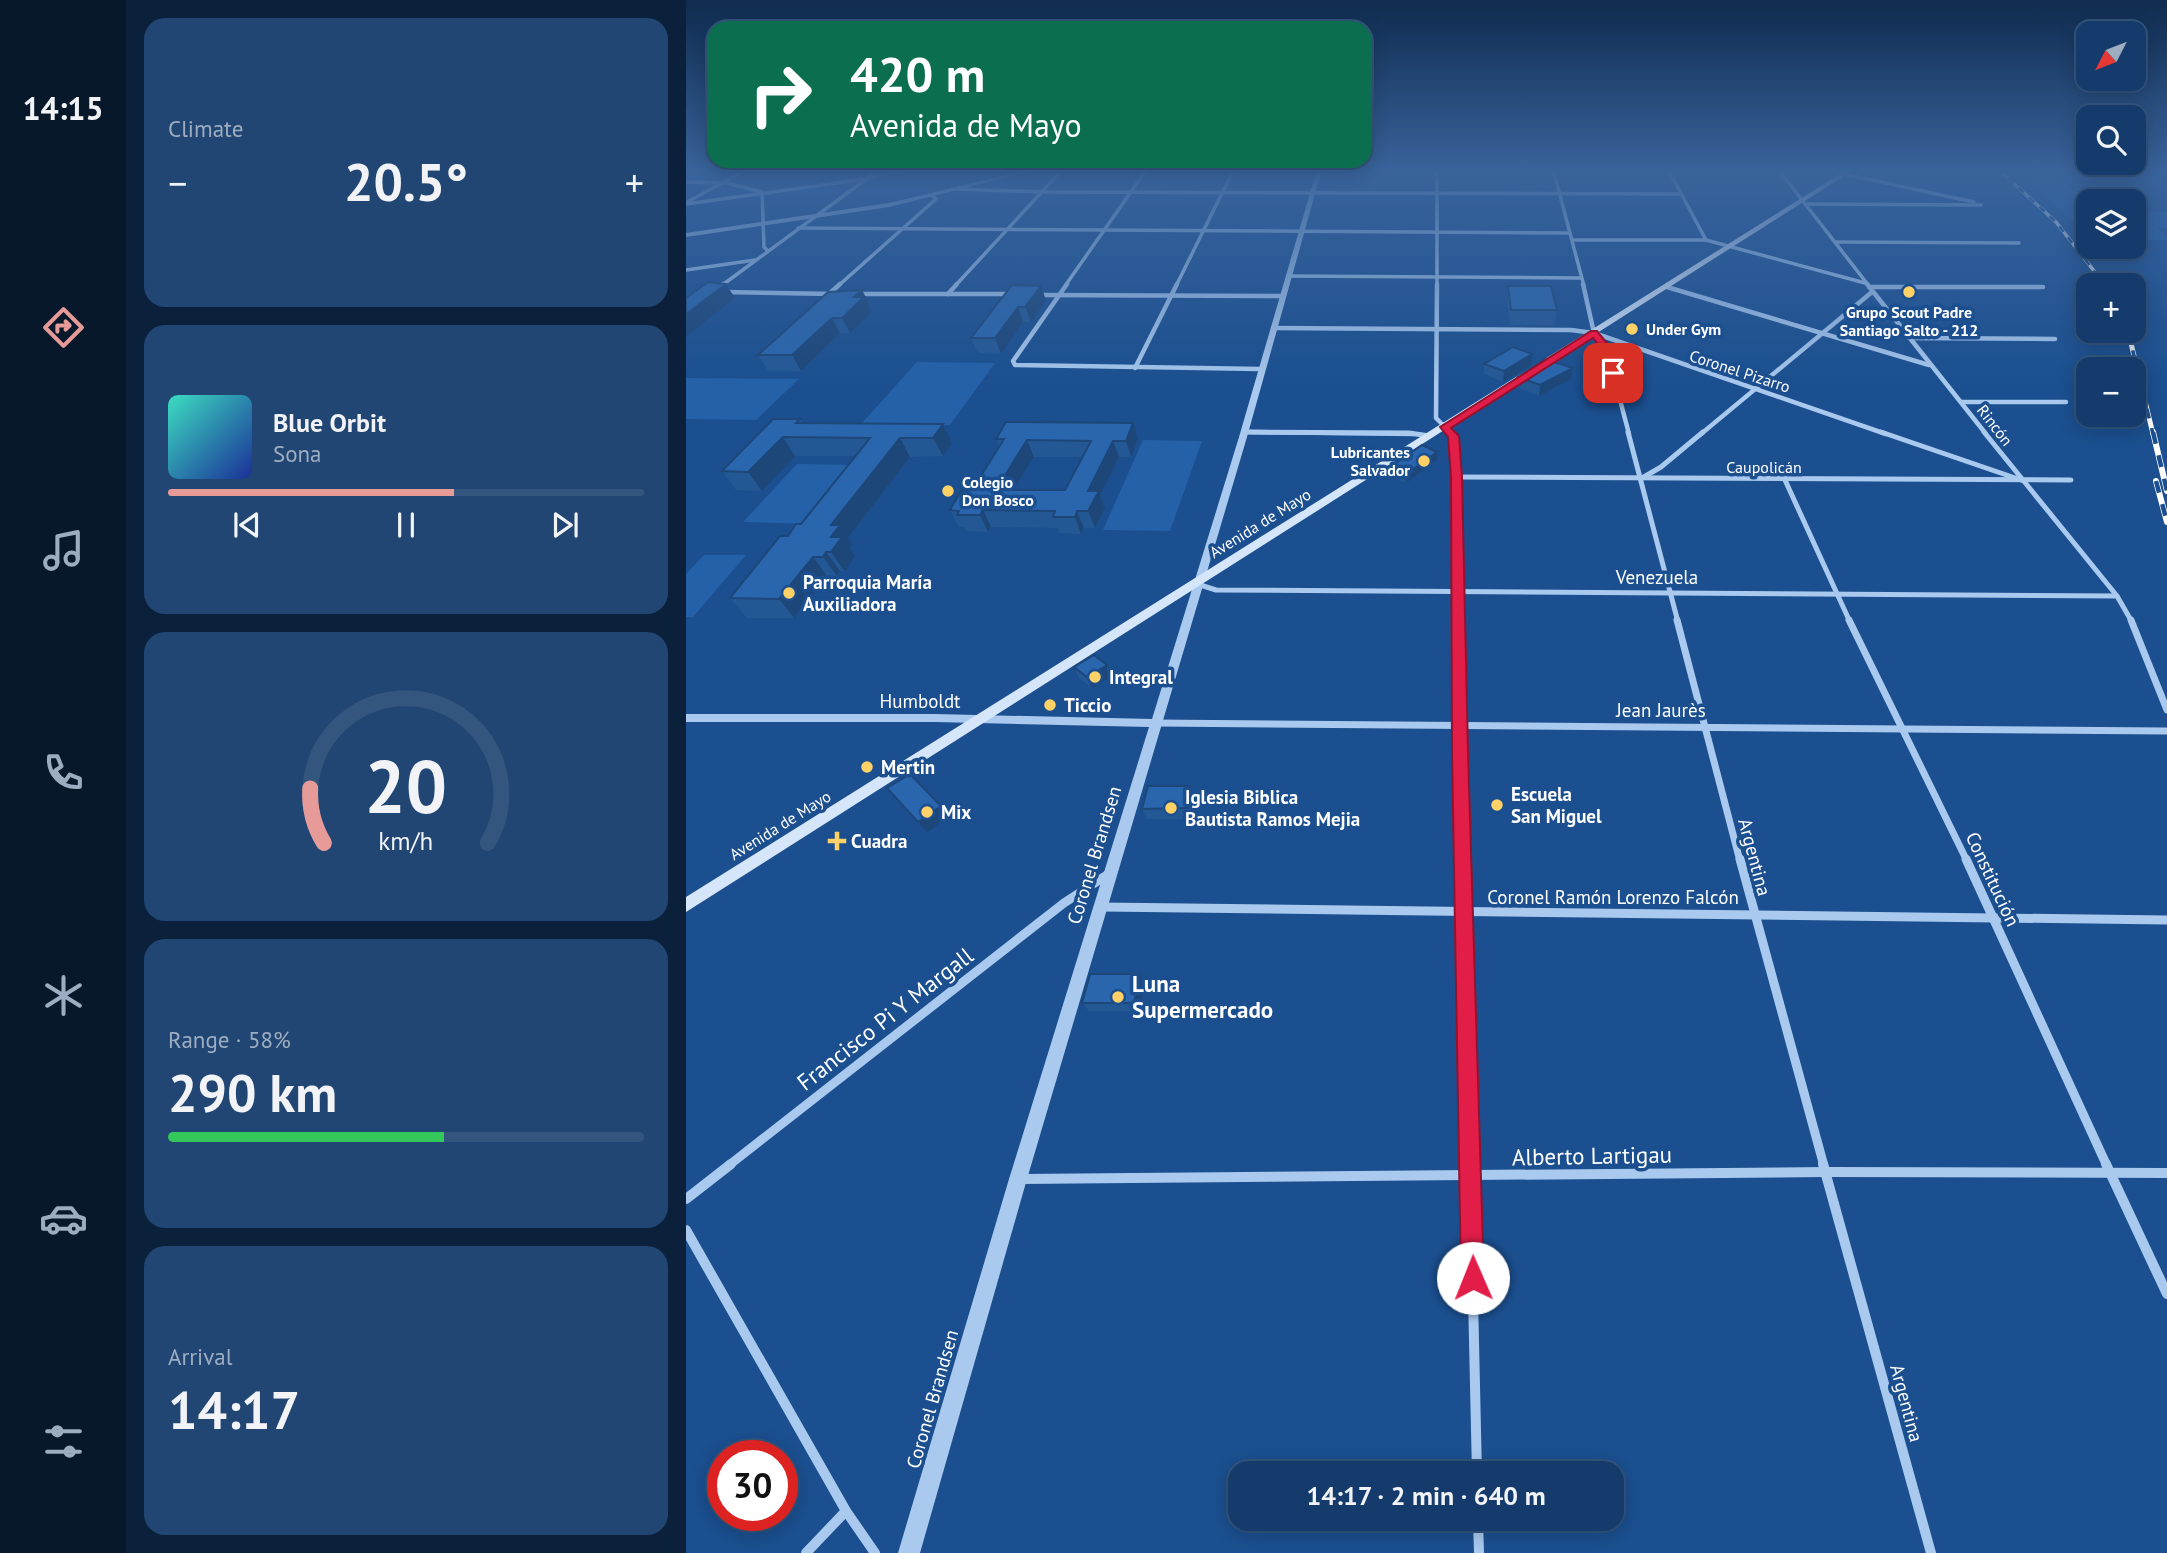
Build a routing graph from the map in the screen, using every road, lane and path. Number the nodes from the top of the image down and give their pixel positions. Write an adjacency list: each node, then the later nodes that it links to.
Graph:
1 (764, 241): 15 (street)
2 (780, 241): 15 (street)
3 (888, 241): 24 (street)
4 (996, 241): 27 (street)
5 (1095, 241): 30 (street)
6 (1199, 241): 31 (street)
7 (1299, 241): 18 (street, Coronel Brandsen)
8 (1437, 241): 19 (street)
9 (1573, 241): 20 (street, Argentina)
10 (1711, 241): 14 (street)
11 (1739, 241): 14 (main road, Avenida de Mayo)
12 (1835, 242): 13 (street); 22 (street, Rincón)
13 (2019, 243)
14 (1730, 247): 21 (main road, Avenida de Mayo); 22 (street)
15 (768, 251): 16 (street)
16 (756, 260): 17 (street); 24 (street)
17 (686, 270)
18 (1288, 276): 19 (street); 32 (street, Coronel Brandsen)
19 (1436, 278): 20 (street); 34 (street)
20 (1581, 278): 36 (street, Argentina)
21 (1667, 287): 35 (street); 36 (main road, Avenida de Mayo)
22 (1869, 287): 23 (street); 35 (street); 37 (street, Rincón)
23 (2043, 287)
24 (829, 294): 25 (street)
25 (842, 294)
26 (855, 294): 27 (street)
27 (948, 294): 28 (street)
28 (1018, 295)
29 (1032, 295): 30 (street)
30 (1060, 295): 31 (street); 40 (street)
31 (1173, 295): 32 (street); 40 (street)
32 (1282, 296): 33 (street, Coronel Brandsen)
33 (1273, 328): 34 (street, Coronel Pizarro); 41 (street, Coronel Brandsen)
34 (1435, 329): 36 (street, Coronel Pizarro); 45 (street)
35 (1820, 332): 39 (street); 42 (street)
36 (1594, 333): 42 (street, Coronel Pizarro); 45 (main road, Avenida de Mayo); 49 (street, Argentina)
37 (1909, 338): 38 (street); 39 (street, Rincón)
38 (2055, 339)
39 (1930, 365): 43 (street, Rincón)
40 (1135, 368): 41 (street)
41 (1260, 369): 46 (street, Coronel Brandsen)
42 (1755, 388): 49 (street); 51 (street, Coronel Pizarro)
43 (1961, 402): 44 (street); 51 (street, Rincón)
44 (2066, 402)
45 (1445, 427): 47 (main road, Avenida de Mayo); 48 (street)
46 (1244, 432): 47 (street); 53 (street, Coronel Brandsen)
47 (1430, 436): 53 (main road, Avenida de Mayo)
48 (1457, 477): 49 (street, Caupolicán); 54 (street)
49 (1641, 479): 50 (street, Caupolicán); 55 (street, Argentina)
50 (1785, 480): 51 (street, Caupolicán); 56 (street, Constitución)
51 (2024, 481): 52 (street, Caupolicán); 57 (street, Rincón)
52 (2071, 481)
53 (1197, 584): 54 (street, Venezuela); 60 (main road, Avenida de Mayo); 61 (street, Coronel Brandsen)
54 (1457, 592): 55 (street, Venezuela); 62 (street)
55 (1670, 593): 56 (street, Venezuela); 63 (street, Argentina)
56 (1834, 593): 57 (street, Venezuela); 64 (street, Constitución)
57 (2117, 596): 58 (street, Rincón)
58 (2167, 710)
59 (686, 718): 60 (street, Humboldt)
60 (979, 719): 61 (street, Humboldt); 67 (main road, Avenida de Mayo)
61 (1155, 723): 62 (street, Jean Jaurès); 66 (street, Coronel Brandsen)
62 (1459, 725): 63 (street, Jean Jaurès); 69 (street)
63 (1704, 726): 64 (street, Jean Jaurès); 70 (street, Argentina)
64 (1903, 730): 65 (street, Jean Jaurès); 71 (street, Constitución)
65 (2167, 731)
66 (1111, 873): 68 (street, Coronel Brandsen); 78 (street, Francisco Pi Y Margall)
67 (686, 905)
68 (1101, 907): 69 (street, Coronel Ramón Lorenzo Falcón); 77 (street, Coronel Brandsen)
69 (1464, 913): 70 (street, Coronel Ramón Lorenzo Falcón); 76 (street)
70 (1754, 914): 71 (street, Coronel Ramón Lorenzo Falcón); 74 (street, Argentina)
71 (1994, 917): 72 (street, Coronel Ramón Lorenzo Falcón); 73 (street, Constitución)
72 (2167, 920)
73 (2107, 1171): 74 (street, Alberto Lartigau); 75 (street, Alberto Lartigau); 80 (street, Constitución)
74 (1827, 1172): 76 (street, Alberto Lartigau); 88 (street, Argentina)
75 (2167, 1173)
76 (1470, 1177): 77 (street, Alberto Lartigau); 81 (street)
77 (1018, 1179): 86 (street, Coronel Brandsen)
78 (686, 1199)
79 (686, 1230): 82 (street)
80 (2167, 1294)
81 (1477, 1461)
82 (846, 1511): 84 (street); 85 (street)
83 (1478, 1531): 87 (street)
84 (806, 1553)
85 (875, 1553)
86 (909, 1553)
87 (1479, 1553)
88 (1931, 1553)

